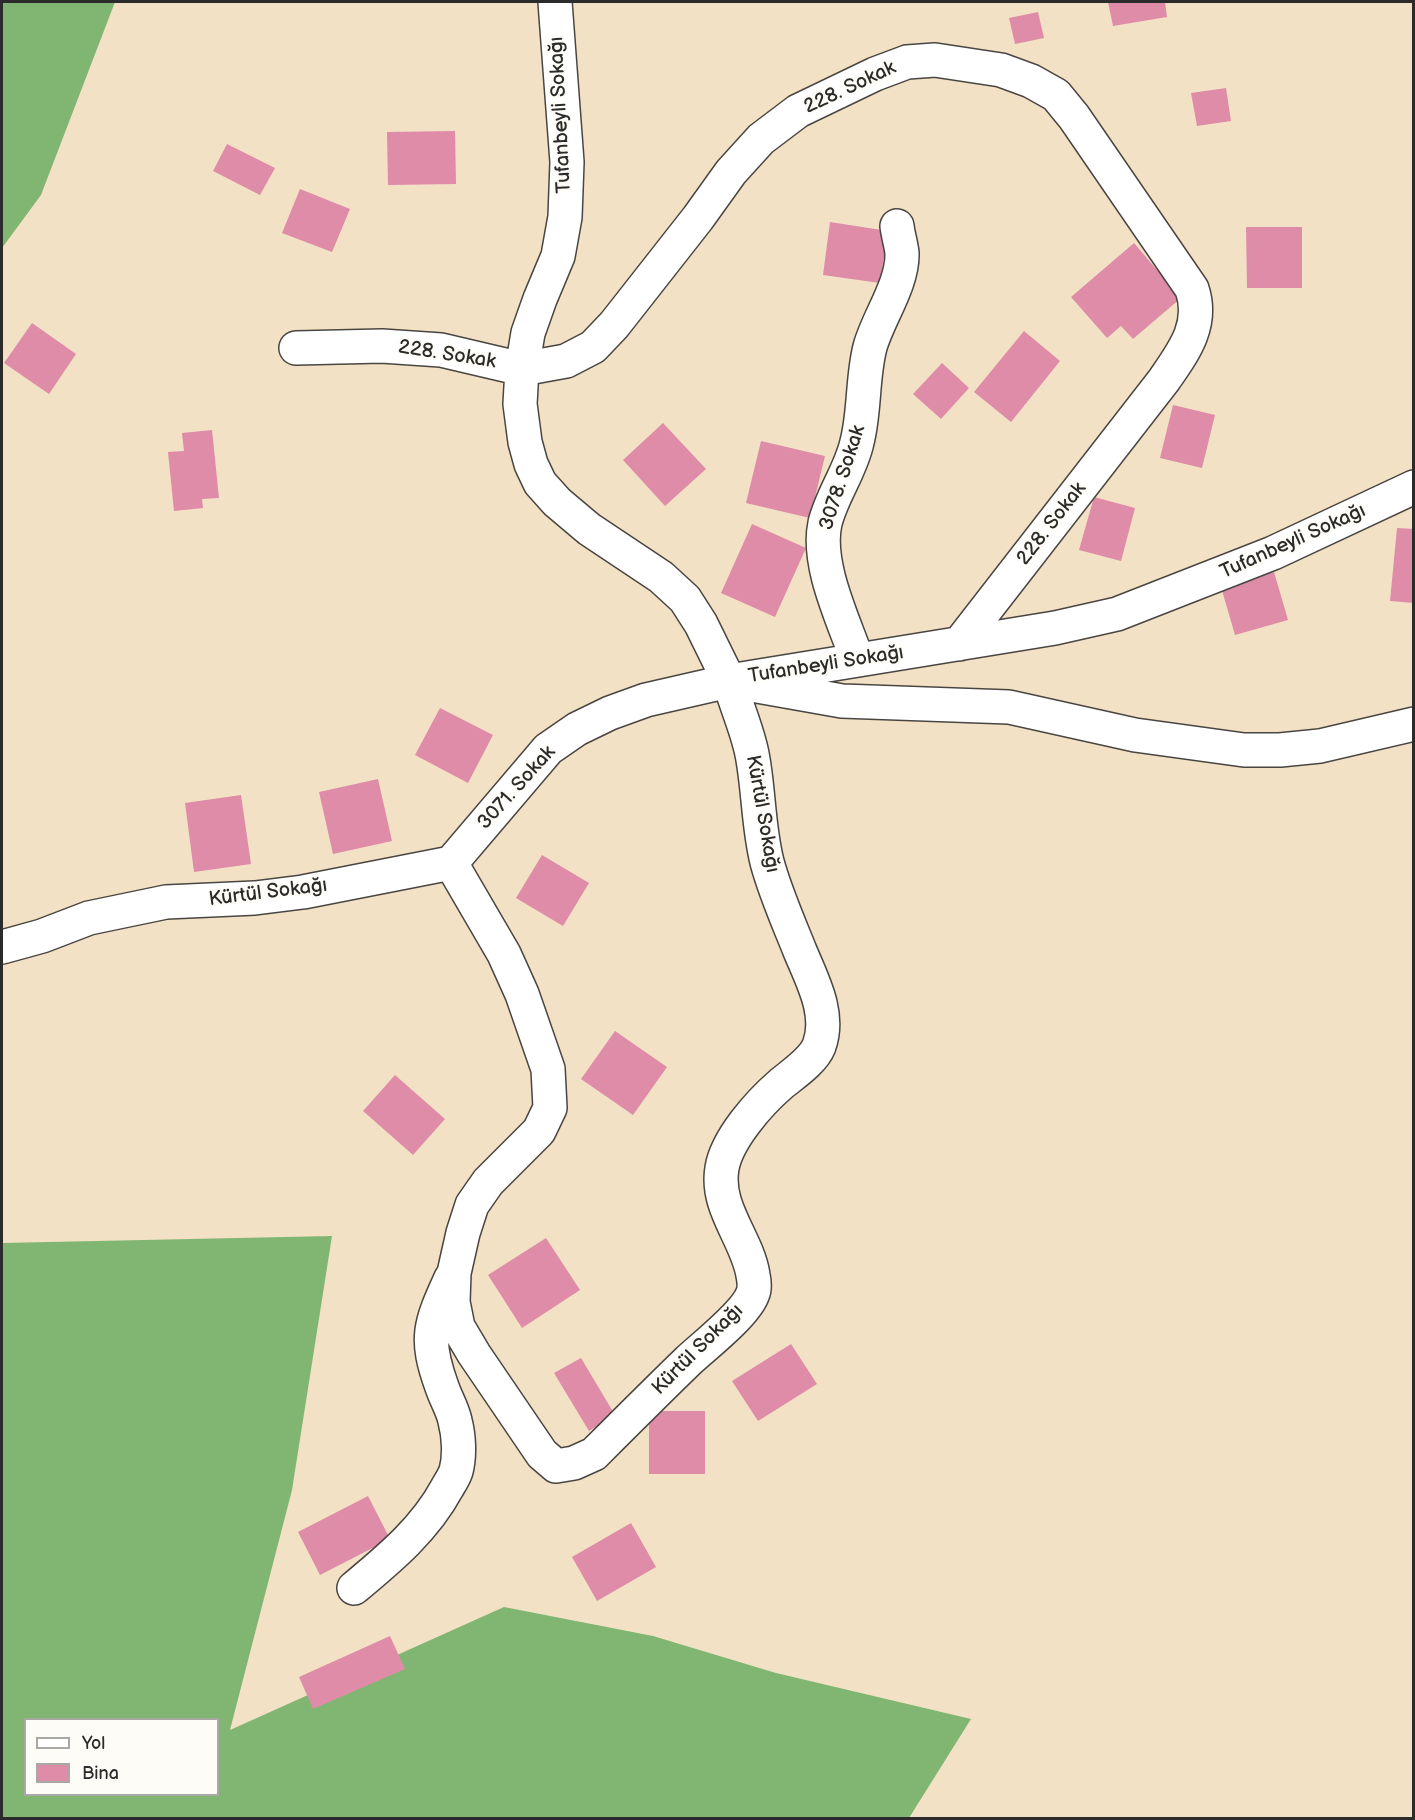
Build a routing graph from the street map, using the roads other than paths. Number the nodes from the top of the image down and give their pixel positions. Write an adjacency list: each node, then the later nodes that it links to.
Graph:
1 (555, 2): 4 (street, Tufanbeyli Sokağı)
2 (897, 226): 7 (street, 3078. Sokak)
3 (296, 348): 4 (street, 228. Sokak)
4 (522, 369): 6 (street, 228. Sokak); 8 (street, Tufanbeyli Sokağı)
5 (1413, 487): 6 (street, Tufanbeyli Sokağı)
6 (959, 644): 7 (street, Tufanbeyli Sokağı)
7 (857, 659): 8 (street, Tufanbeyli Sokağı)
8 (729, 681): 9 (street); 10 (street, 3071. Sokak); 12 (street, Kürtül Sokağı)
9 (1413, 724)
10 (451, 863): 11 (street, Kürtül Sokağı); 12 (street, Kürtül Sokağı)
11 (2, 947)
12 (454, 1273): 13 (street)
13 (354, 1588)

